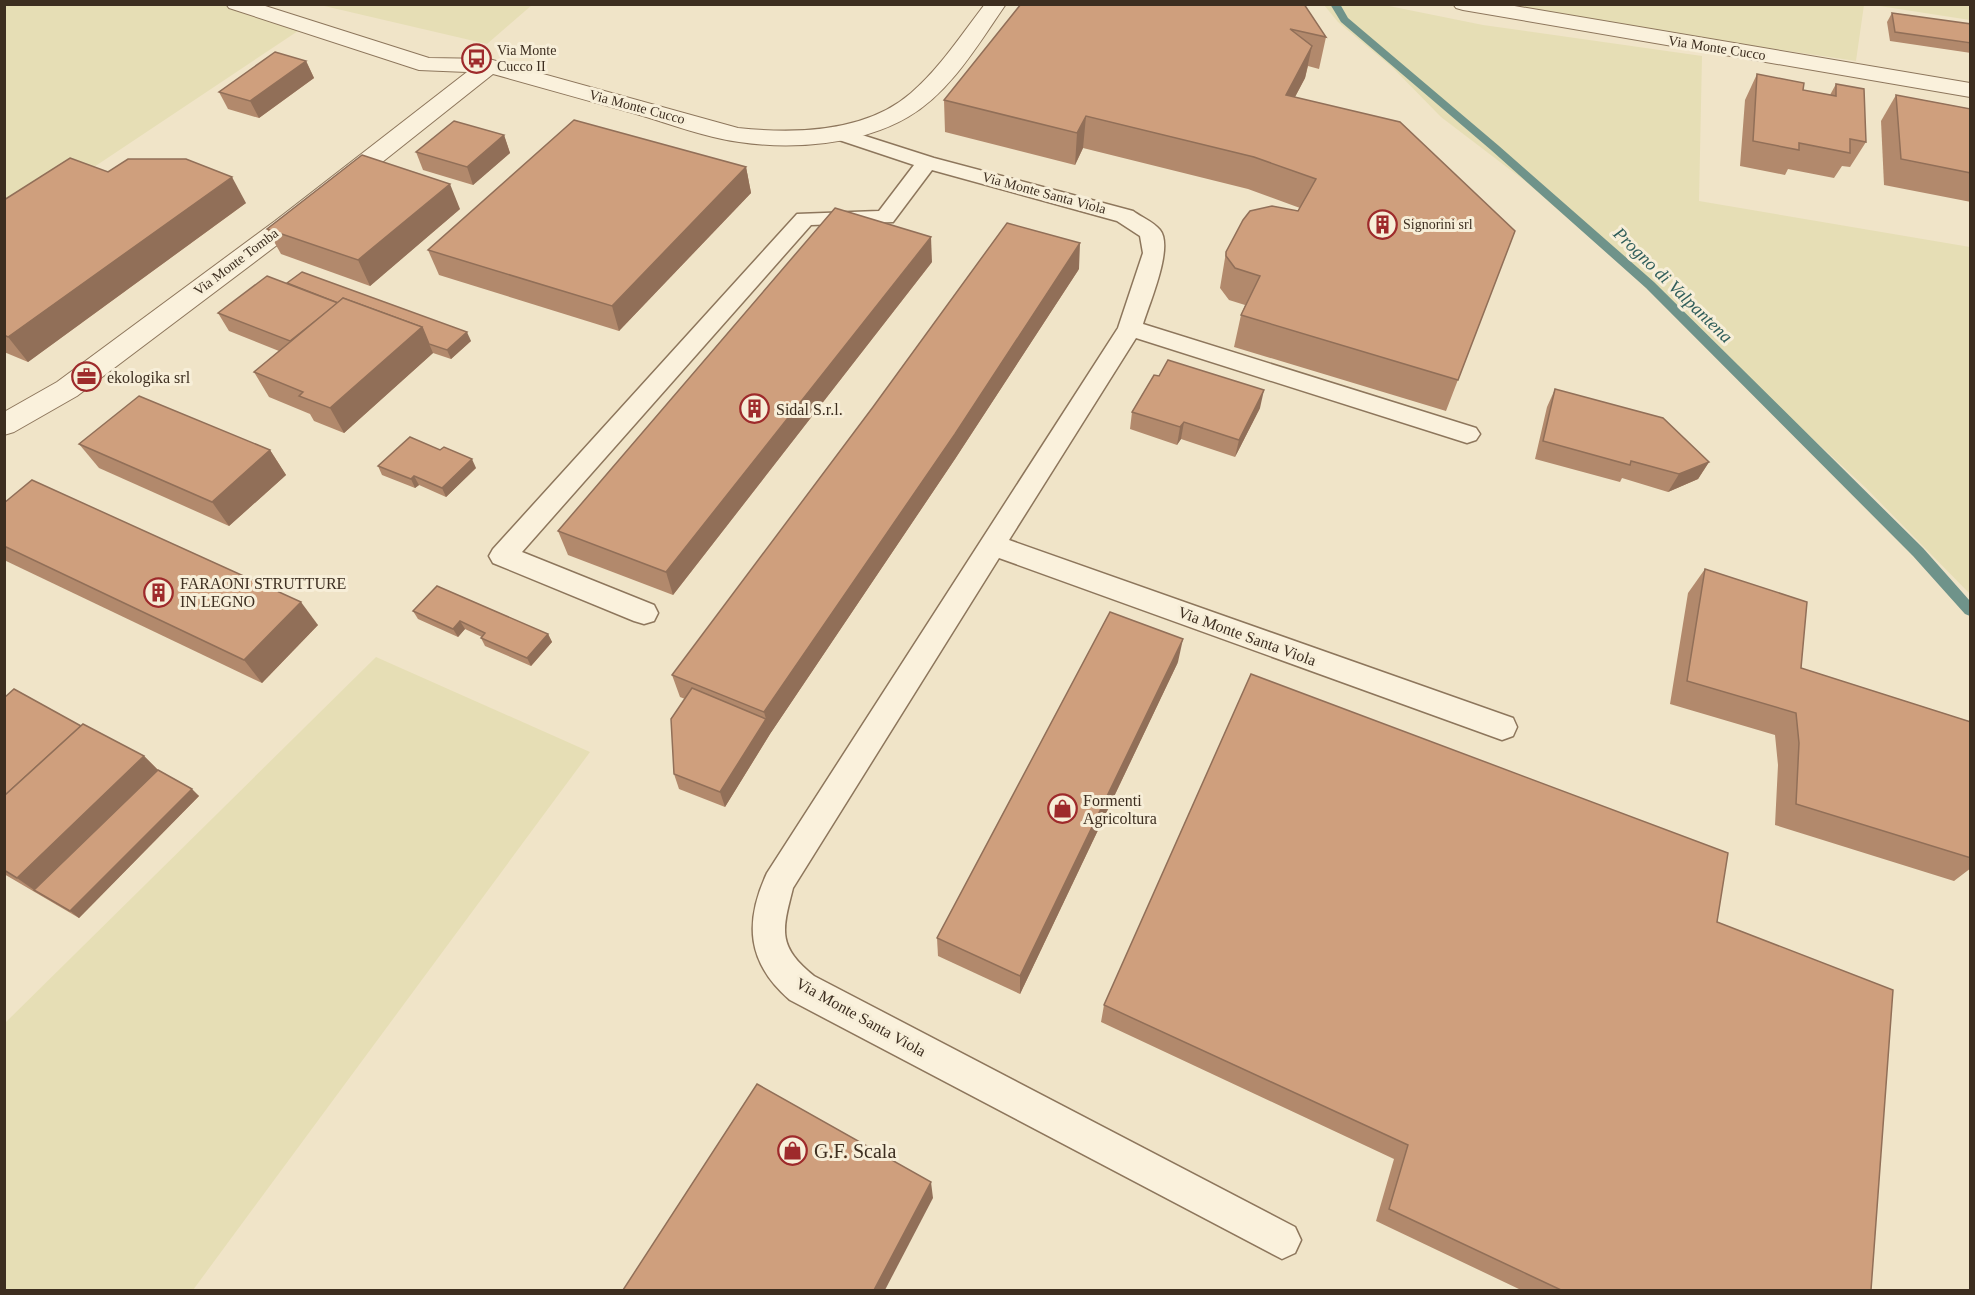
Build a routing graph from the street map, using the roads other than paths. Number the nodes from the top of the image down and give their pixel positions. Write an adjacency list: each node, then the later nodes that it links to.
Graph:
1 (236, 4): 4 (street, Via Monte Cucco)
2 (996, 4): 6 (street, Via Monte Cucco)
3 (1463, 4): 5 (street, Via Monte Cucco)
4 (489, 66): 6 (street, Via Monte Cucco); 9 (street, Via Monte Tomba)
5 (1971, 90)
6 (837, 133): 7 (lane, Via Monte Santa Viola)
7 (927, 162): 8 (lane, Via Monte Santa Viola); 12 (lane)
8 (1130, 328): 10 (lane); 11 (lane, Via Monte Santa Viola)
9 (4, 425)
10 (1467, 434)
11 (993, 545): 13 (lane, Via Monte Santa Viola); 14 (lane, Via Monte Santa Viola)
12 (644, 613)
13 (1502, 728)
14 (1282, 1240)

